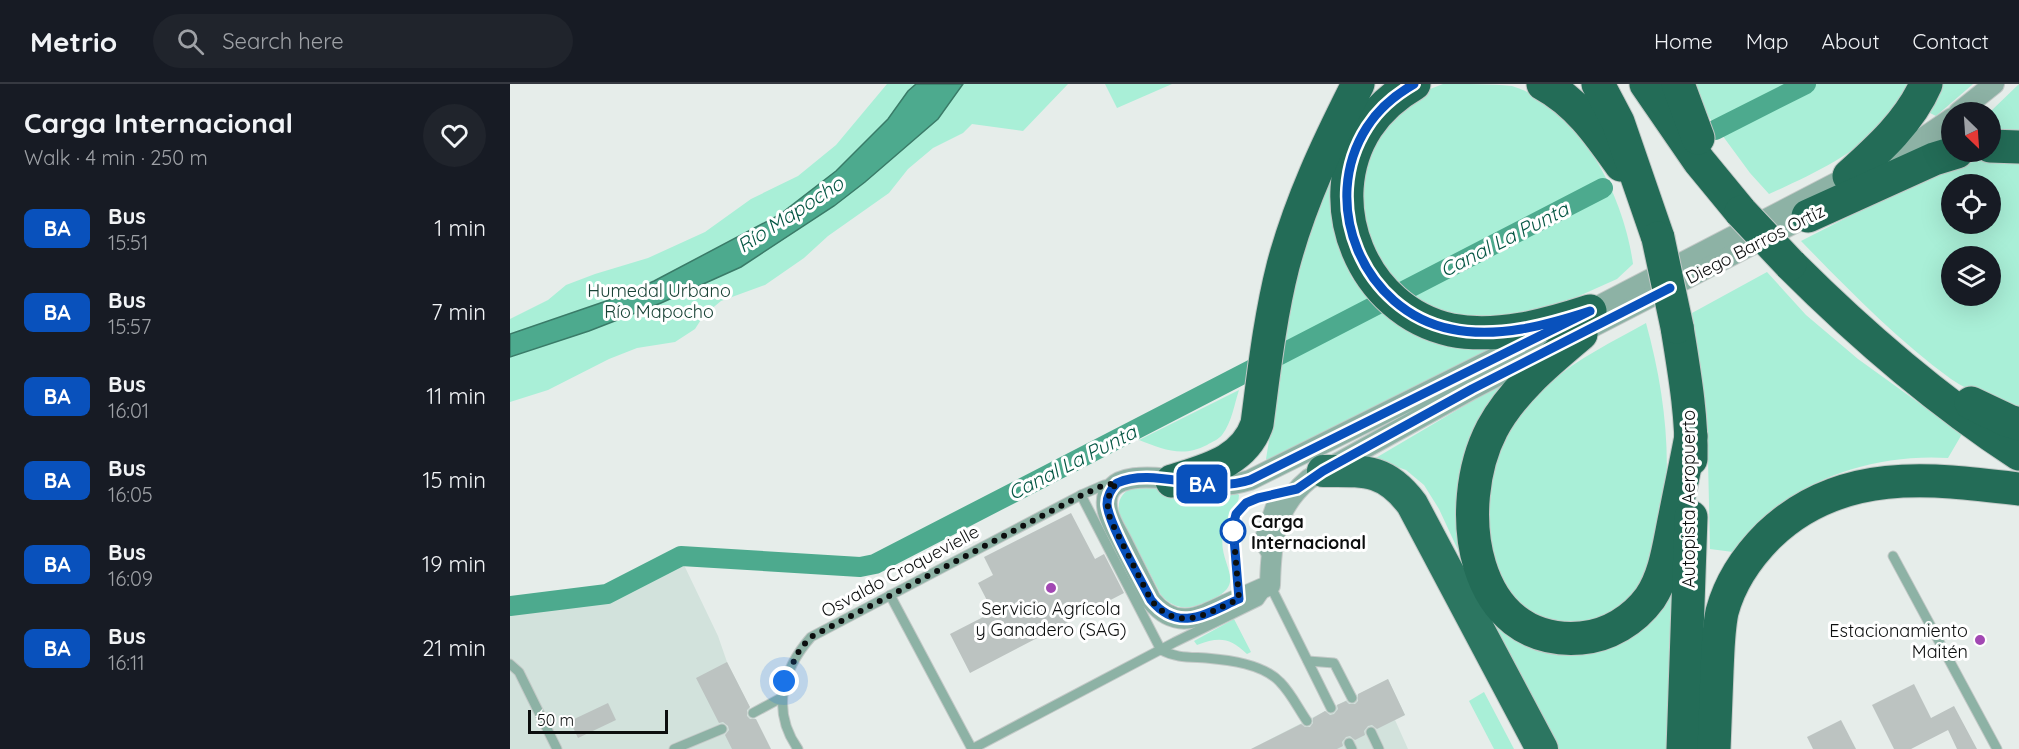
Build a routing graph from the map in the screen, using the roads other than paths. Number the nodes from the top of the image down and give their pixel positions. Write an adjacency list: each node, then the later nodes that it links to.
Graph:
1 (1358, 84): 27 (highway)
2 (1414, 84): 21 (highway)
3 (1543, 84): 19 (highway)
4 (1598, 84): 19 (highway, Autopista Aeropuerto)
5 (1646, 84): 18 (highway)
6 (1678, 84): 18 (highway)
7 (1926, 84): 17 (highway)
8 (1994, 84): 10 (street)
9 (2009, 84): 11 (street)
10 (1972, 102)
11 (1990, 102)
12 (1941, 125): 17 (street, Diego Barros Ortíz)
13 (1941, 140): 20 (street, Diego Barros Ortíz)
14 (2001, 146): 15 (highway)
15 (2019, 147)
16 (1941, 157): 20 (highway)
17 (1849, 176): 21 (street, Diego Barros Ortíz)
18 (1735, 205): 22 (highway, bridge)
19 (1649, 207): 24 (highway, Autopista Aeropuerto, bridge)
20 (1808, 216): 21 (street, Diego Barros Ortíz)
21 (1586, 322): 24 (highway); 26 (street, Diego Barros Ortíz); 27 (street, Diego Barros Ortíz)
22 (1885, 354): 23 (highway); 25 (highway)
23 (2019, 424)
24 (1691, 436): 52 (highway, Autopista Aeropuerto)
25 (2019, 454)
26 (1323, 471): 30 (street, Diego Barros Ortíz); 51 (highway)
27 (1172, 481): 28 (street, Diego Barros Ortíz)
28 (1117, 483): 31 (lane, Osvaldo Croquevielle); 35 (street)
29 (2019, 489): 53 (highway)
30 (1293, 494): 33 (street); 35 (lane)
31 (1082, 495): 34 (lane, Osvaldo Croquevielle); 36 (lane)
32 (1893, 556): 54 (lane)
33 (1270, 585): 35 (street); 36 (lane); 37 (lane)
34 (890, 595): 39 (lane, Osvaldo Croquevielle); 49 (lane)
35 (1239, 599)
36 (1161, 650): 43 (lane); 49 (lane)
37 (1308, 661): 40 (lane); 41 (lane)
38 (510, 664): 46 (lane)
39 (782, 698): 42 (lane); 48 (lane, Osvaldo Croquevielle)
40 (1352, 698)
41 (1331, 708)
42 (753, 713)
43 (1306, 721)
44 (722, 729): 47 (lane)
45 (1371, 732): 50 (lane)
46 (557, 749)
47 (674, 749)
48 (798, 749)
49 (972, 749)
50 (1379, 749)
51 (1542, 749)
52 (1683, 749)
53 (1714, 749)
54 (1996, 749)

